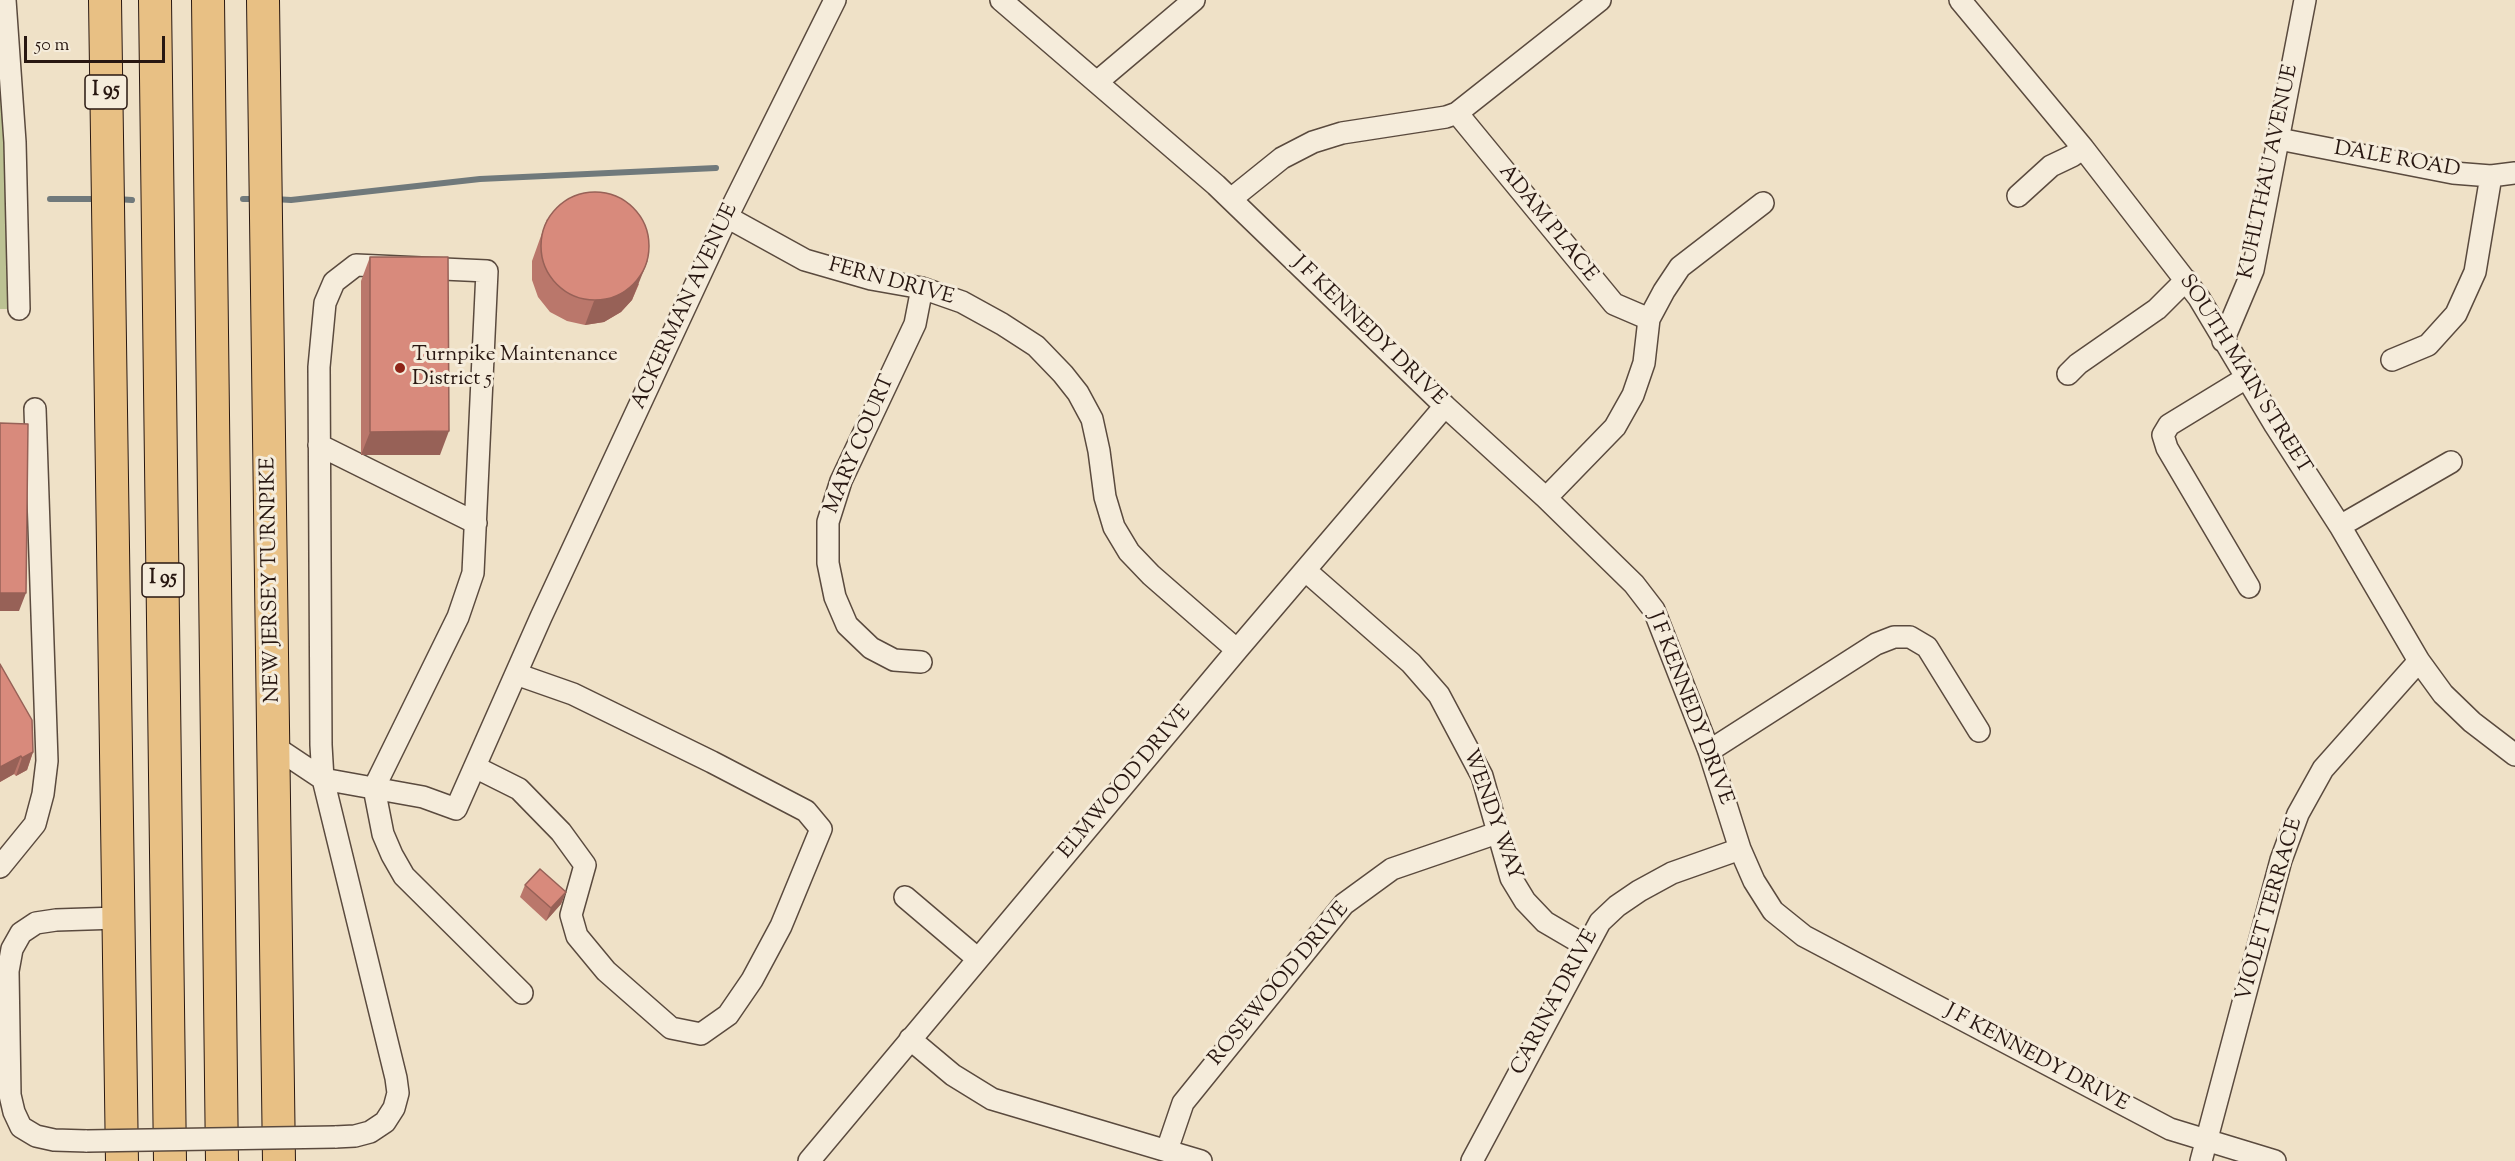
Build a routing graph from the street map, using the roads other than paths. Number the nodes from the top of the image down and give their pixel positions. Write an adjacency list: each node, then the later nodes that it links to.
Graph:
1 (5, 0): 24 (street)
2 (105, 0): 54 (highway, I 95)
3 (155, 0): 62 (highway, I 95)
4 (208, 0): 63 (highway, I 95)
5 (262, 0): 44 (highway, NEW JERSEY TURNPIKE)
6 (836, 0): 21 (street, ACKERMAN AVENUE)
7 (1001, 0): 12 (street, J F KENNEDY DRIVE)
8 (1194, 0): 12 (street)
9 (1600, 0): 13 (street)
10 (1960, 0): 15 (street, SOUTH MAIN STREET)
11 (2305, 0): 14 (street, KUHLTHAU AVENUE)
12 (1097, 82): 19 (street, J F KENNEDY DRIVE)
13 (1457, 113): 19 (street); 25 (street, ADAM PLACE)
14 (2279, 139): 17 (street, DALE ROAD); 26 (street, KUHLTHAU AVENUE)
15 (2083, 148): 18 (street); 22 (street, SOUTH MAIN STREET)
16 (2515, 173): 17 (street, DALE ROAD)
17 (2491, 176): 27 (street)
18 (2018, 196)
19 (1231, 199): 30 (street, J F KENNEDY DRIVE)
20 (1763, 203): 25 (street)
21 (727, 217): 23 (street, FERN DRIVE); 42 (street, ACKERMAN AVENUE)
22 (2186, 280): 26 (street, SOUTH MAIN STREET); 28 (street)
23 (922, 288): 39 (street, FERN DRIVE); 41 (street, MARY COURT)
24 (19, 309)
25 (1649, 319): 34 (street)
26 (2223, 340): 29 (street, SOUTH MAIN STREET)
27 (2392, 360)
28 (2068, 374)
29 (2246, 378): 36 (street, SOUTH MAIN STREET); 38 (street)
30 (1445, 406): 34 (street, J F KENNEDY DRIVE); 37 (street, ELMWOOD DRIVE)
31 (35, 409): 52 (street)
32 (320, 445): 35 (street); 35 (street); 48 (street)
33 (2451, 462): 36 (street)
34 (1546, 498): 45 (street, J F KENNEDY DRIVE)
35 (476, 523): 49 (street)
36 (2340, 526): 40 (street, SOUTH MAIN STREET)
37 (1306, 571): 39 (street, ELMWOOD DRIVE); 50 (street, WENDY WAY)
38 (2249, 587)
39 (1237, 650): 56 (street, ELMWOOD DRIVE)
40 (2419, 661): 46 (street, SOUTH MAIN STREET); 60 (street, VIOLET TERRACE)
41 (921, 662)
42 (516, 674): 47 (street, ACKERMAN AVENUE); 47 (street)
43 (1978, 731): 45 (street)
44 (275, 747): 48 (street); 64 (highway, NEW JERSEY TURNPIKE)
45 (1709, 751): 51 (street, J F KENNEDY DRIVE)
46 (2515, 755)
47 (475, 767): 49 (street, ACKERMAN AVENUE)
48 (323, 779): 49 (street); 54 (street, bridge)
49 (374, 788): 57 (street)
50 (1497, 833): 55 (street, WENDY WAY); 59 (street, ROSEWOOD DRIVE)
51 (1740, 849): 55 (street, CARINA DRIVE); 60 (street, J F KENNEDY DRIVE)
52 (0, 867)
53 (904, 897): 56 (street)
54 (118, 918): 61 (highway, I 95)
55 (1586, 946): 67 (street, CARINA DRIVE)
56 (978, 959): 58 (street, ELMWOOD DRIVE)
57 (522, 993)
58 (910, 1039): 59 (street); 65 (street, ELMWOOD DRIVE)
59 (1167, 1150): 66 (street)
60 (2204, 1151): 68 (street, J F KENNEDY DRIVE)
61 (122, 1161)
62 (170, 1161)
63 (222, 1161)
64 (279, 1161)
65 (809, 1161)
66 (1201, 1161)
67 (1472, 1161)
68 (2275, 1161)

